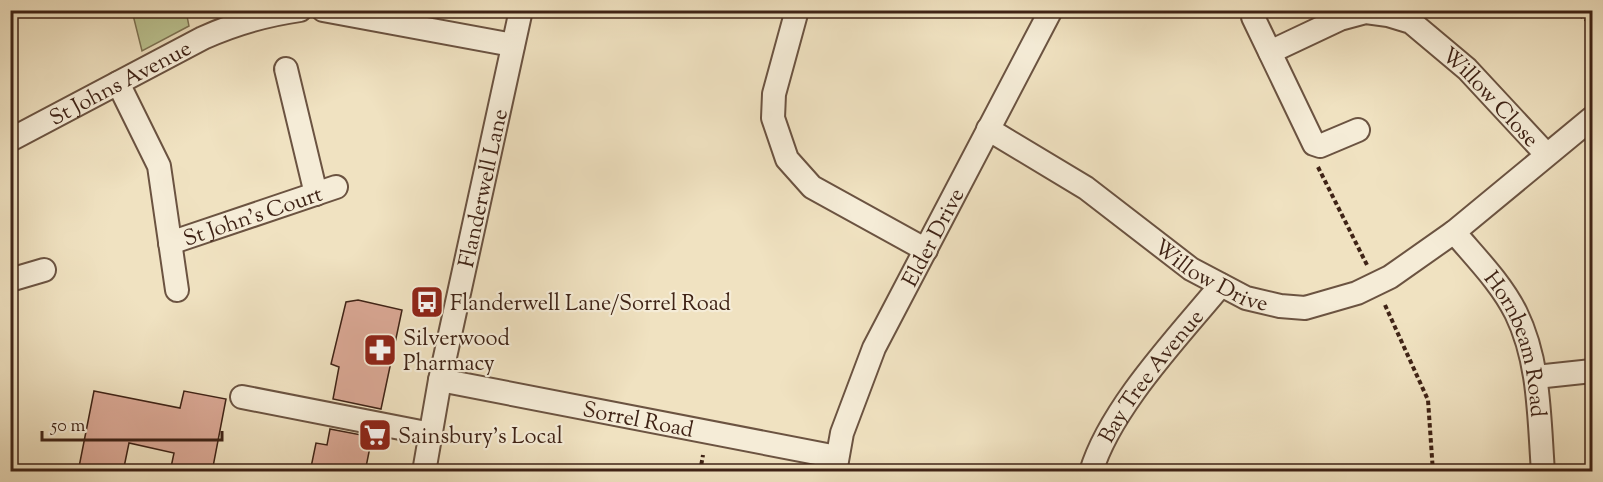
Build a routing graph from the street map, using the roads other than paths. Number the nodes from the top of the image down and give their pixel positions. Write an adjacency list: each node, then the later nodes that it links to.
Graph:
1 (300, 10): 11 (street, St Johns Avenue)
2 (322, 10): 8 (street)
3 (521, 10): 8 (street, Flanderwell Lane)
4 (797, 10): 19 (street)
5 (1051, 10): 13 (street, Elder Drive)
6 (1372, 12): 9 (street, Willow Close); 16 (street, Willow Close)
7 (1253, 17): 9 (street)
8 (513, 45): 26 (street, Flanderwell Lane)
9 (1270, 52): 14 (street)
10 (286, 69): 18 (street, St John's Court)
11 (118, 83): 15 (street, St Johns Avenue); 18 (street, St John's Court)
12 (1593, 118): 16 (street, Willow Close)
13 (988, 129): 19 (street, Elder Drive); 22 (street, Willow Drive)
14 (1358, 130)
15 (10, 140)
16 (1546, 154): 17 (street, Willow Close)
17 (1454, 232): 22 (street, Willow Drive); 25 (street, Hornbeam Road)
18 (170, 243): 23 (street, St John's Court)
19 (926, 250): 29 (street, Elder Drive)
20 (44, 270): 21 (street)
21 (10, 280)
22 (1221, 285): 31 (street, Bay Tree Avenue)
23 (177, 290)
24 (1593, 371): 25 (street)
25 (1536, 376): 32 (street, Hornbeam Road)
26 (440, 380): 28 (street, Flanderwell Lane); 29 (street, Sorrel Road)
27 (242, 397): 28 (street)
28 (431, 434): 30 (street, Flanderwell Lane)
29 (836, 464)
30 (424, 471)
31 (1091, 471)
32 (1543, 471)

